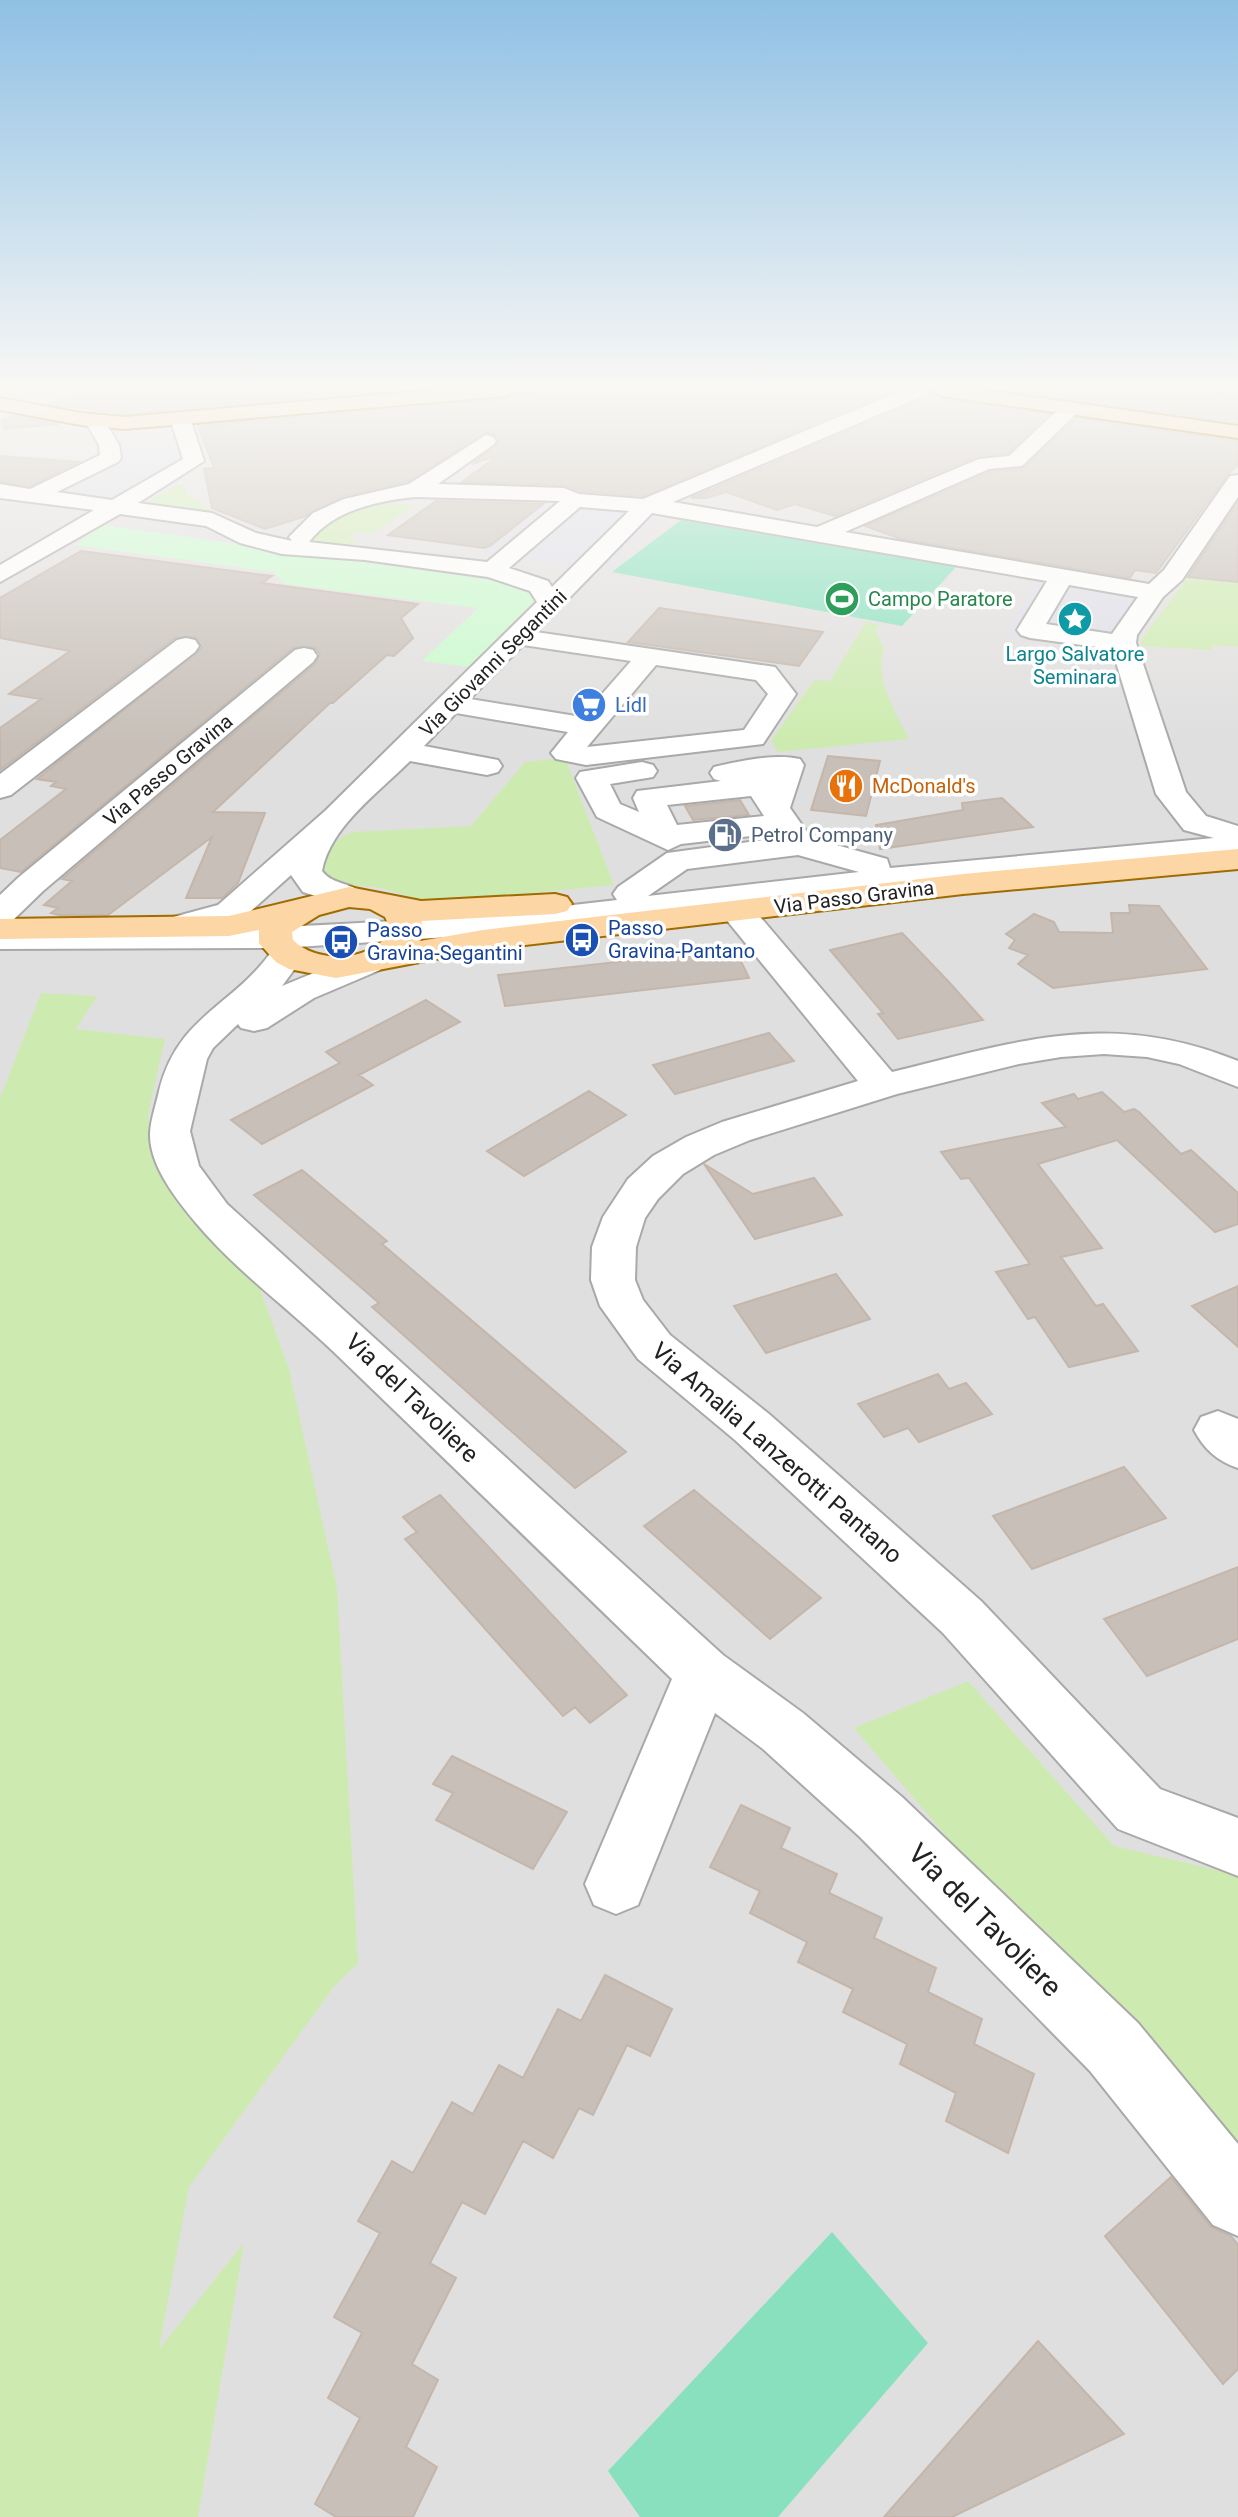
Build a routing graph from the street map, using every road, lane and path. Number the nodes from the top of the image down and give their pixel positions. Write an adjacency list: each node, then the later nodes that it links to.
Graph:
1 (59, 507): 10 (street)
2 (82, 507): 10 (street)
3 (115, 507): 10 (street)
4 (346, 507): 12 (street)
5 (566, 507): 16 (street)
6 (645, 507): 18 (street, Via Giovanni Segantini)
7 (663, 507): 11 (street)
8 (882, 507): 11 (street)
9 (1220, 507): 21 (street)
10 (106, 513): 14 (street); 19 (street)
11 (823, 533): 20 (street)
12 (301, 537)
13 (373, 538): 16 (street)
14 (326, 550): 16 (street); 17 (street)
15 (537, 560): 16 (street)
16 (500, 563): 18 (street); 22 (street)
17 (297, 570)
18 (575, 573): 22 (street, Via Giovanni Segantini); 25 (street)
19 (0, 575)
20 (1062, 576): 21 (street); 24 (street)
21 (1141, 590): 24 (street); 26 (street)
22 (551, 605): 23 (street, Via Giovanni Segantini)
23 (519, 637): 25 (street); 30 (street, Via Giovanni Segantini)
24 (1090, 640): 26 (street)
25 (548, 642): 29 (street); 31 (street)
26 (1123, 643): 39 (street)
27 (186, 646): 38 (street)
28 (304, 656): 47 (street, Via Passo Gravina)
29 (650, 656): 32 (street); 33 (street)
30 (451, 704): 31 (street); 34 (street, Via Giovanni Segantini)
31 (481, 709): 32 (street); 35 (street)
32 (588, 727): 33 (street)
33 (753, 738): 37 (street)
34 (404, 751): 35 (street); 40 (street, Via Giovanni Segantini)
35 (434, 756): 36 (street); 40 (street)
36 (487, 766)
37 (676, 780): 41 (street); 44 (street); 44 (street)
38 (0, 789)
39 (1171, 794): 42 (street); 43 (street)
40 (337, 817): 46 (street, Via Giovanni Segantini); 49 (street, Via Giovanni Segantini)
41 (786, 825): 44 (street); 45 (street)
42 (1140, 842): 43 (main road, Via Passo Gravina); 45 (main road, Via Passo Gravina)
43 (1236, 843): 50 (main road, Via Passo Gravina); 52 (street)
44 (672, 848): 48 (street)
45 (875, 866): 48 (main road, Via Passo Gravina)
46 (278, 867): 54 (street, Via Giovanni Segantini); 55 (street)
47 (16, 882): 51 (street, Via Passo Gravina)
48 (630, 894): 52 (main road, Via Passo Gravina)
49 (349, 897): 52 (main road, Via Passo Gravina); 55 (main road)
50 (737, 911): 58 (main road, Via Passo Gravina); 60 (street)
51 (0, 914)
52 (401, 918): 55 (street); 58 (main road)
53 (0, 929): 54 (main road)
54 (166, 929): 55 (main road)
55 (284, 932): 56 (main road); 58 (main road, Via Passo Gravina); 61 (street)
56 (11, 945): 57 (street)
57 (0, 961)
58 (372, 961): 61 (street)
59 (1238, 1075): 60 (street, Via Amalia Lanzerotti Pantano)
60 (883, 1086): 63 (street, Via Amalia Lanzerotti Pantano)
61 (177, 1099): 62 (street, Via del Tavoliere)
62 (703, 1672): 64 (street); 65 (street, Via del Tavoliere)
63 (1238, 1847)
64 (616, 1884)
65 (1238, 2200)

